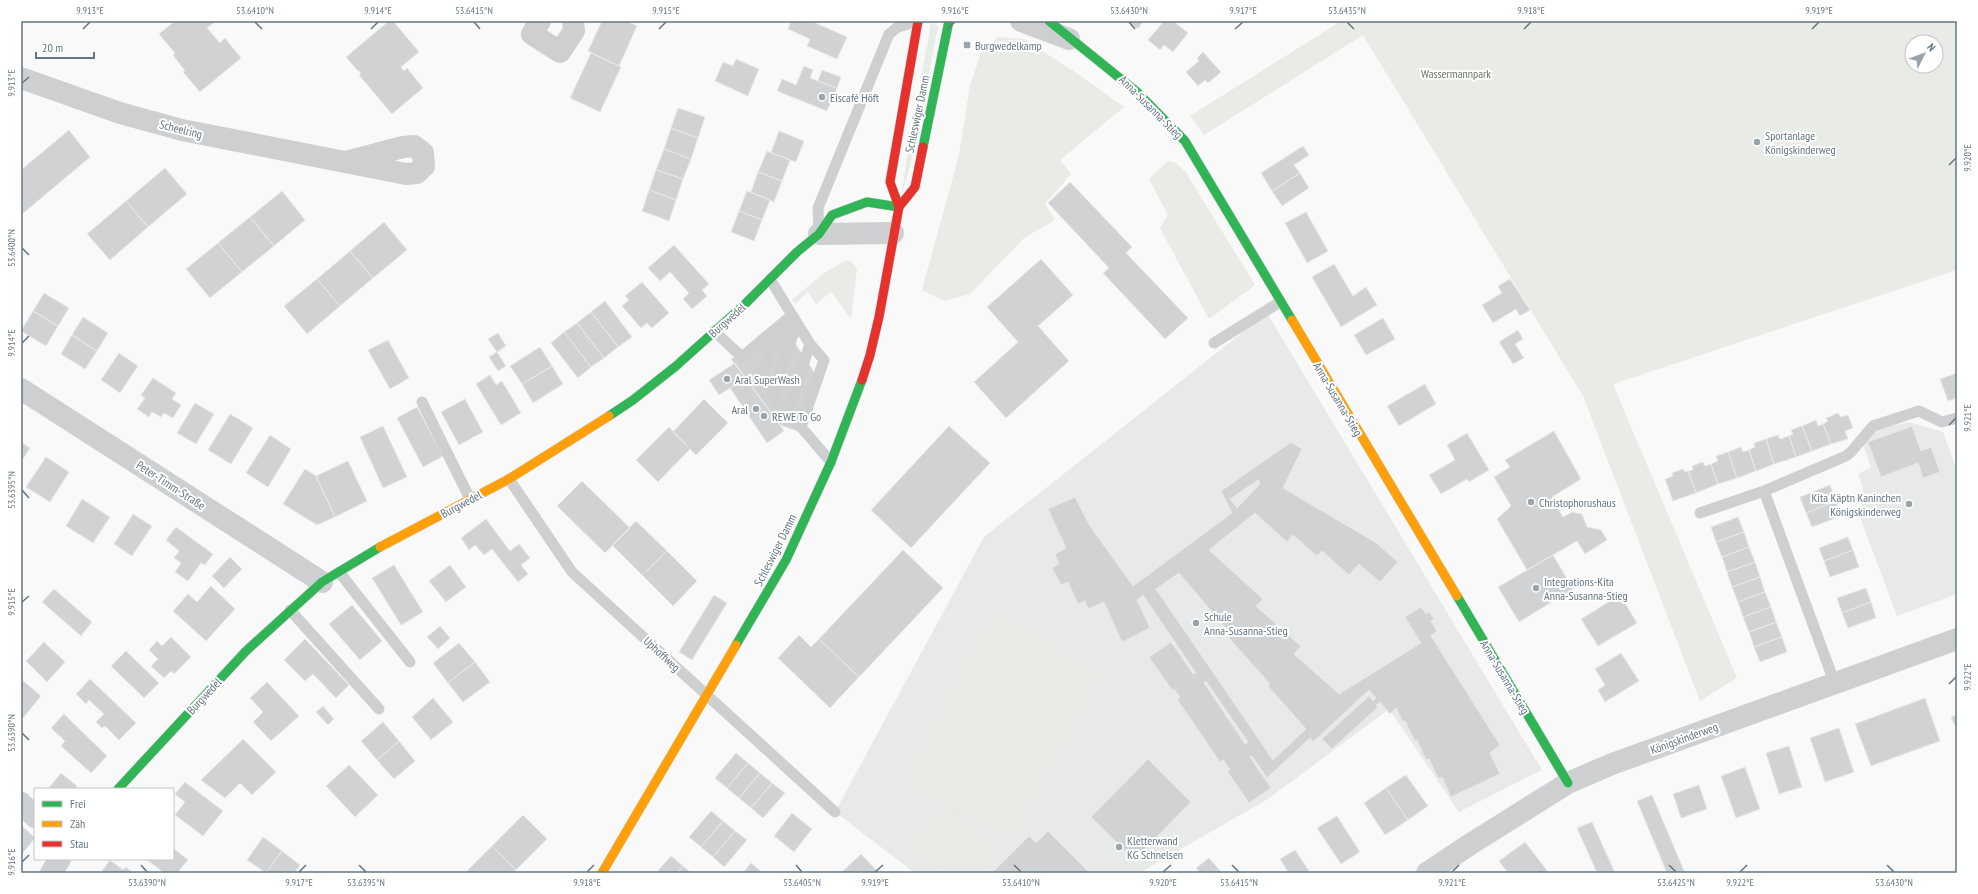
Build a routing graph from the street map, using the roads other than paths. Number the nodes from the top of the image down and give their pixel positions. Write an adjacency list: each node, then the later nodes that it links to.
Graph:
1 (540, 21): 2 (street)
2 (573, 21)
3 (918, 21): 10 (street, Schleswiger Damm); 12 (lane)
4 (949, 21): 10 (street, Schleswiger Damm)
5 (1021, 21): 7 (street, Anna-Susanna-Stieg)
6 (1049, 21): 7 (street, Anna-Susanna-Stieg)
7 (1076, 41): 14 (street, Anna-Susanna-Stieg)
8 (21, 78): 9 (street, Scheelring)
9 (346, 162)
10 (899, 207): 11 (street, Schleswiger Damm); 12 (street, Burgwedel)
11 (894, 233): 12 (street); 28 (street, Schleswiger Damm)
12 (819, 234): 13 (street, Burgwedel)
13 (770, 279): 15 (lane); 16 (street, Burgwedel)
14 (1280, 302): 17 (lane); 40 (street, Anna-Susanna-Stieg)
15 (794, 319): 18 (lane); 19 (lane); 20 (lane); 21 (lane)
16 (714, 331): 19 (lane); 29 (street, Burgwedel)
17 (1214, 343)
18 (810, 344): 25 (lane); 27 (lane)
19 (750, 350): 20 (lane)
20 (769, 354): 21 (lane); 22 (lane)
21 (786, 357): 25 (lane)
22 (761, 374)
23 (21, 389): 33 (street, Peter-Timm-Straße)
24 (422, 402): 31 (lane)
25 (787, 414): 27 (lane)
26 (1957, 418): 30 (lane)
27 (801, 427): 28 (lane)
28 (831, 462): 38 (street, Schleswiger Damm)
29 (509, 479): 31 (street, Burgwedel); 38 (lane, Uphoffweg)
30 (1764, 491): 32 (lane); 37 (lane)
31 (470, 499): 33 (street, Burgwedel)
32 (1700, 513)
33 (331, 577): 34 (street, Burgwedel); 36 (lane)
34 (290, 610): 39 (lane); 41 (street, Burgwedel)
35 (1957, 639): 37 (street, Königskinderweg)
36 (410, 662)
37 (1835, 684): 40 (street, Königskinderweg)
38 (707, 696): 43 (lane, Uphoffweg); 47 (street, Schleswiger Damm)
39 (379, 709)
40 (1568, 783): 48 (street, Königskinderweg)
41 (119, 788)
42 (21, 802): 44 (street)
43 (836, 812)
44 (34, 816)
45 (59, 860): 46 (street)
46 (51, 873)
47 (602, 873)
48 (1428, 873)

